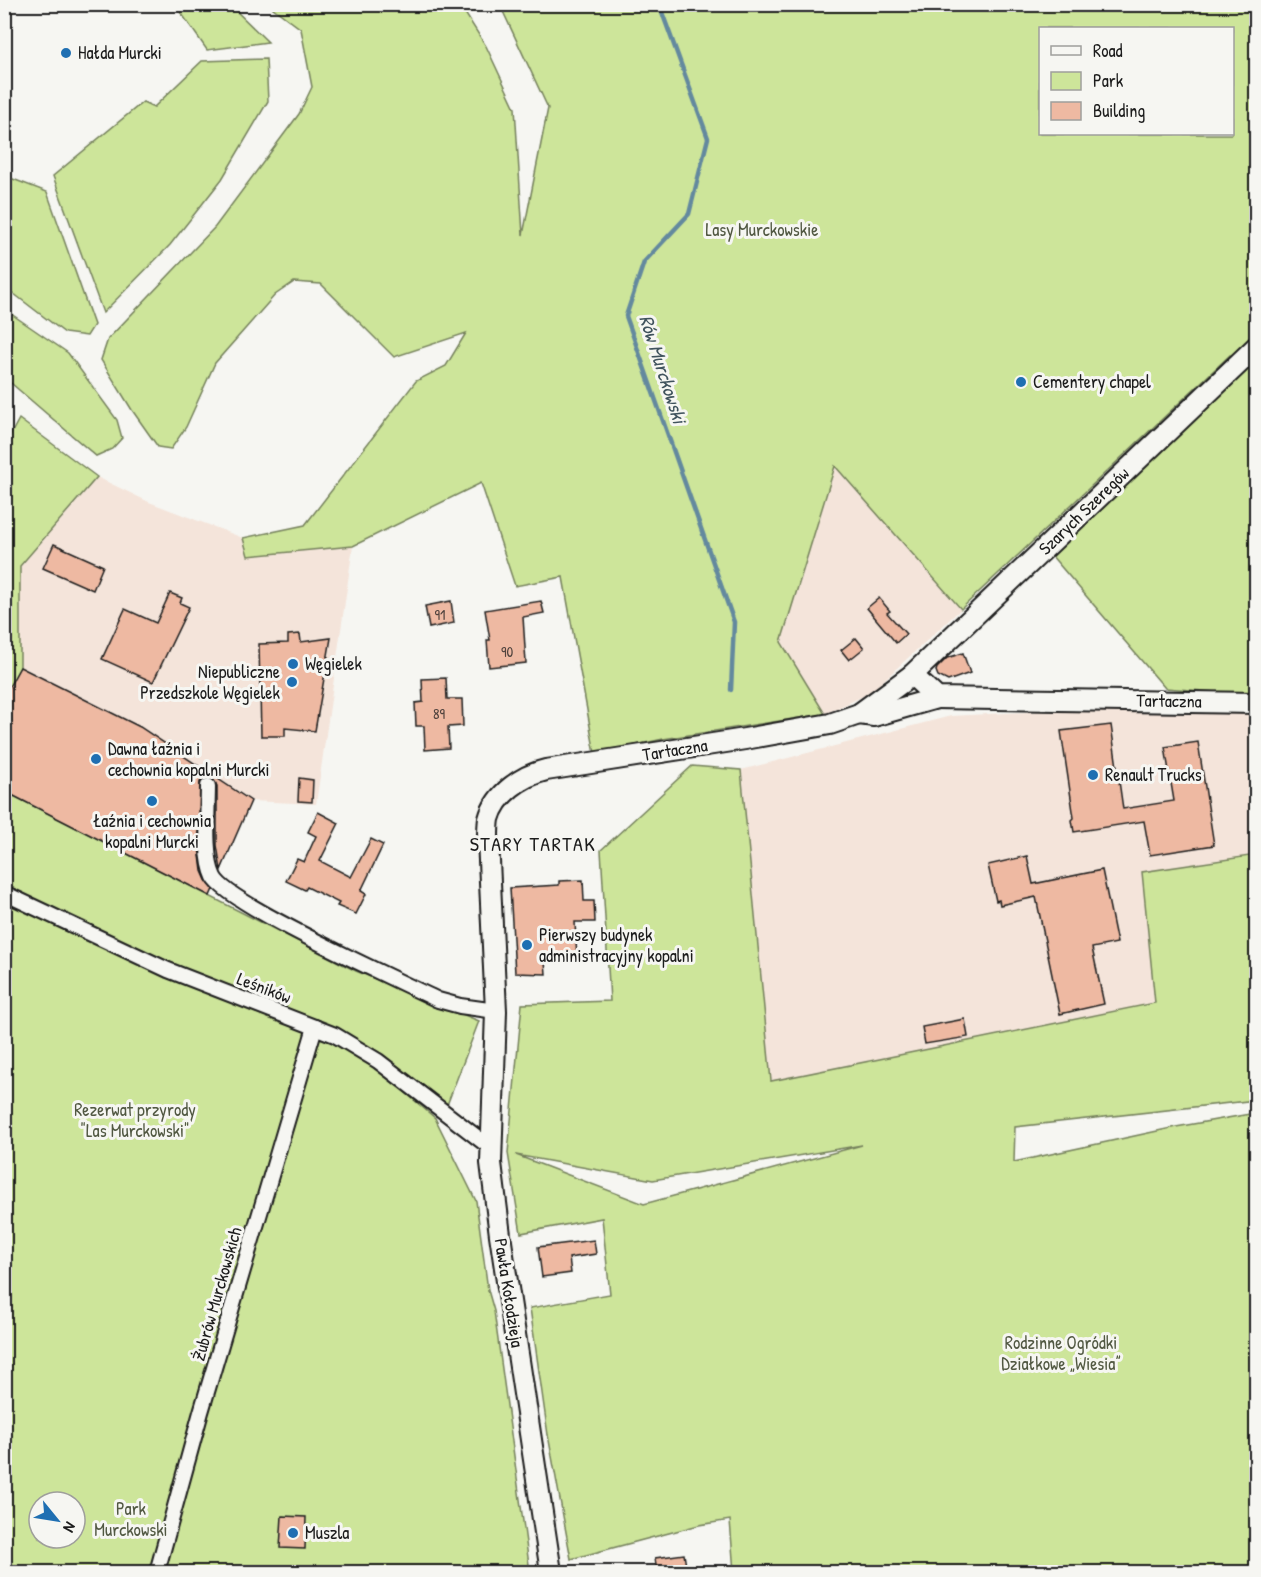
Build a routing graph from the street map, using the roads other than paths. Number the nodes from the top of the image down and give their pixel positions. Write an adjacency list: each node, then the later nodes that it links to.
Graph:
1 (1257, 347): 2 (street, Szarych Szeregów)
2 (912, 675): 3 (street); 5 (street, Tartaczna)
3 (937, 698): 4 (street, Tartaczna); 5 (street, Tartaczna)
4 (1257, 703)
5 (860, 714): 7 (street, Tartaczna)
6 (208, 786): 9 (street)
7 (498, 801): 9 (street, Pawła Kołodzieja)
8 (4, 893): 10 (street, Leśników)
9 (496, 1011): 11 (street, Pawła Kołodzieja)
10 (315, 1027): 11 (street, Leśników); 12 (street, Żubrów Murckowskich)
11 (491, 1148): 13 (street, Pawła Kołodzieja)
12 (157, 1572)
13 (551, 1572)

